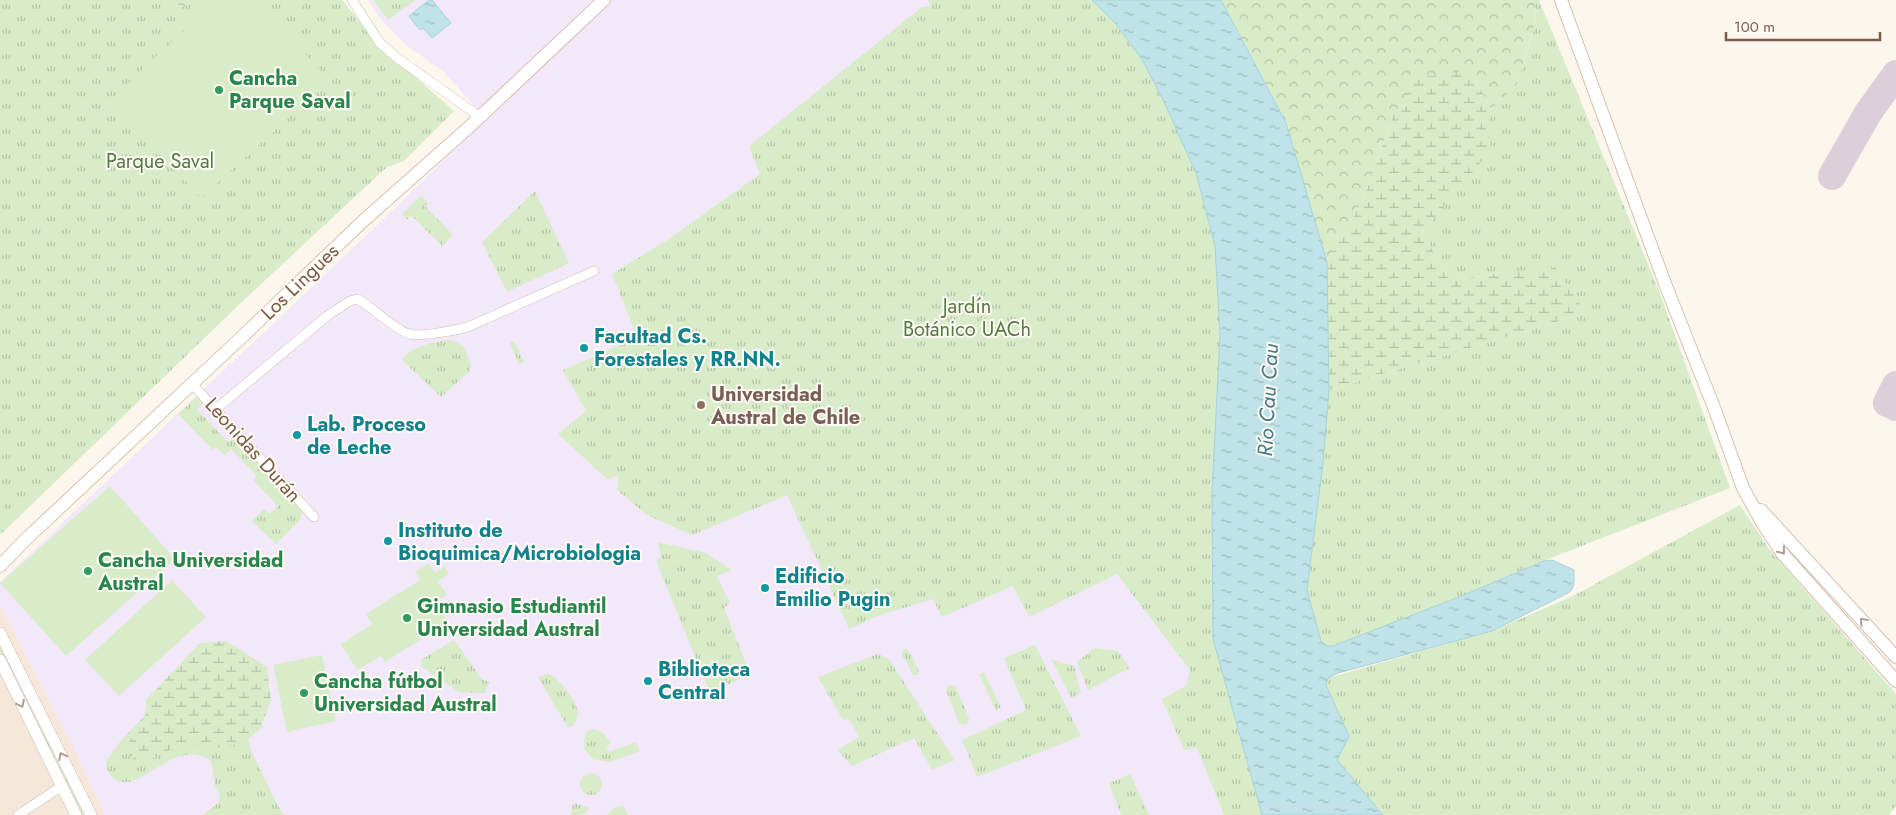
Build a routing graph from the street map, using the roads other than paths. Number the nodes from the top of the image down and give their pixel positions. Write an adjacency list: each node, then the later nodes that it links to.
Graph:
1 (352, 0): 4 (street)
2 (604, 0): 4 (main road, Los Lingues)
3 (1561, 0): 8 (main road)
4 (480, 117): 6 (main road, Los Lingues)
5 (594, 272): 7 (street)
6 (192, 384): 7 (street, Leonidas Durán); 10 (main road, Los Lingues)
7 (216, 408): 9 (street, Leonidas Durán)
8 (1747, 495): 12 (main road, one-way to 8); 14 (main road, one-way to 14)
9 (314, 517)
10 (0, 566)
11 (0, 633): 15 (street, one-way to 11)
12 (1896, 657)
13 (0, 660): 16 (street, one-way to 16)
14 (1896, 681)
15 (76, 783): 16 (street); 19 (street)
16 (63, 788): 17 (street); 18 (street)
17 (18, 815)
18 (76, 815)
19 (91, 815)

